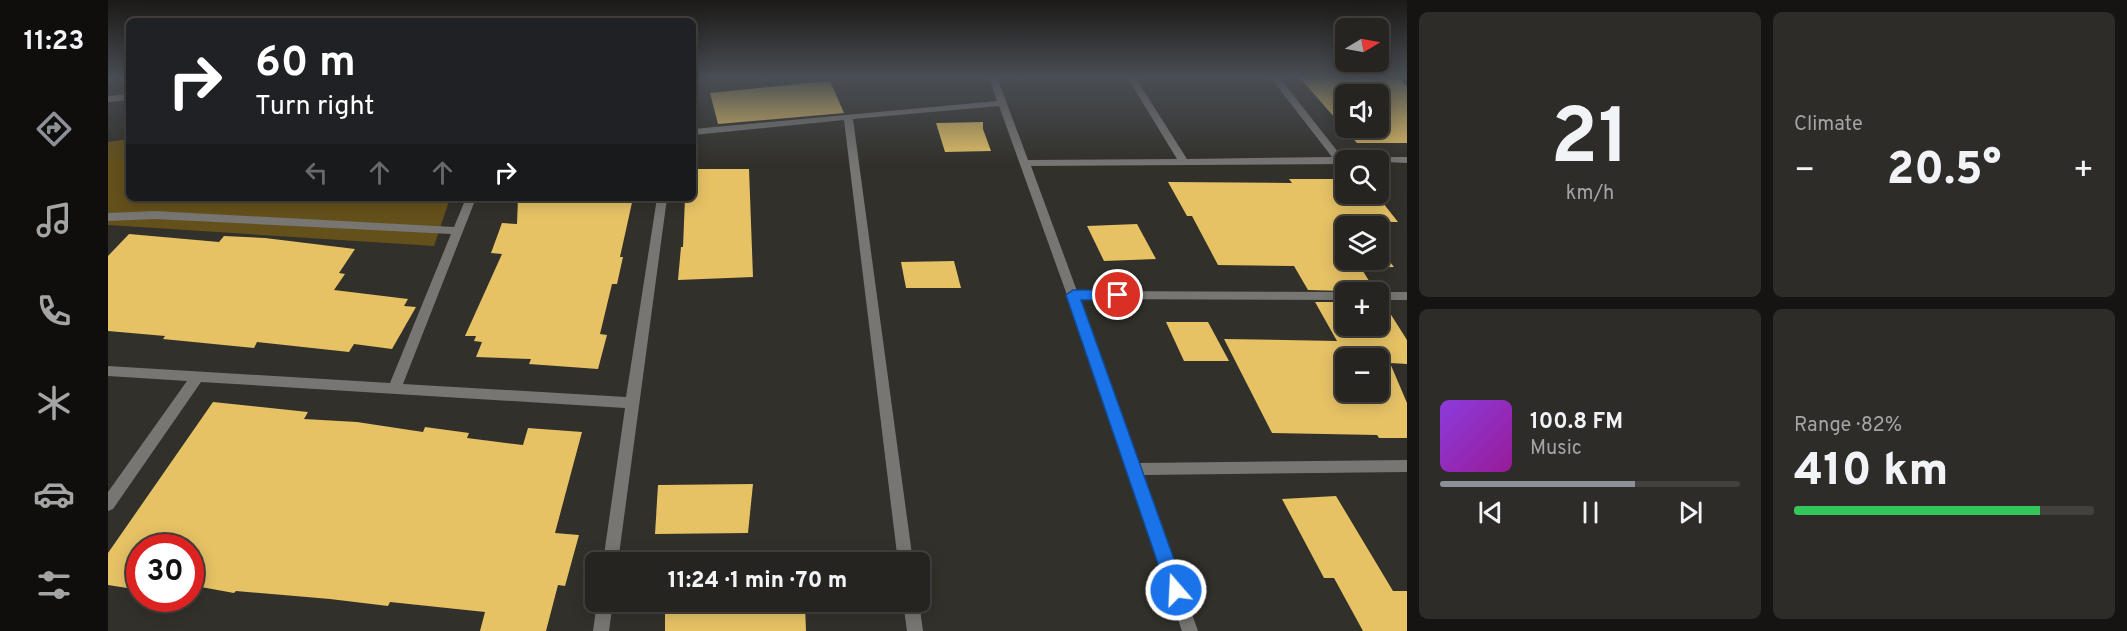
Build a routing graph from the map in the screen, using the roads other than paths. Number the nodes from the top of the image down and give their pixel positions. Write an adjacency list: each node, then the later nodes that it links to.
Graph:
1 (965, 106): 5 (street)
2 (1004, 106): 11 (street)
3 (1149, 106): 12 (street)
4 (1297, 106): 7 (street)
5 (848, 117): 6 (street); 29 (street)
6 (696, 132)
7 (1335, 155)
8 (1335, 160): 12 (street)
9 (1389, 160): 10 (street)
10 (1407, 160)
11 (1026, 163): 12 (street); 17 (street)
12 (1185, 163)
13 (470, 201): 16 (street)
14 (662, 201): 24 (street)
15 (108, 217): 16 (street)
16 (458, 231): 23 (street)
17 (1073, 295): 18 (street); 26 (street)
18 (1335, 296)
19 (1389, 296): 20 (street)
20 (1407, 296)
21 (108, 371): 22 (street)
22 (198, 376): 23 (street); 27 (street)
23 (394, 389): 24 (street)
24 (632, 403): 28 (street)
25 (1407, 466): 26 (street)
26 (1133, 469): 34 (street)
27 (108, 504)
28 (611, 552)
29 (905, 552)
30 (604, 612): 32 (street)
31 (912, 612): 33 (street)
32 (601, 631)
33 (915, 631)
34 (1190, 631)

